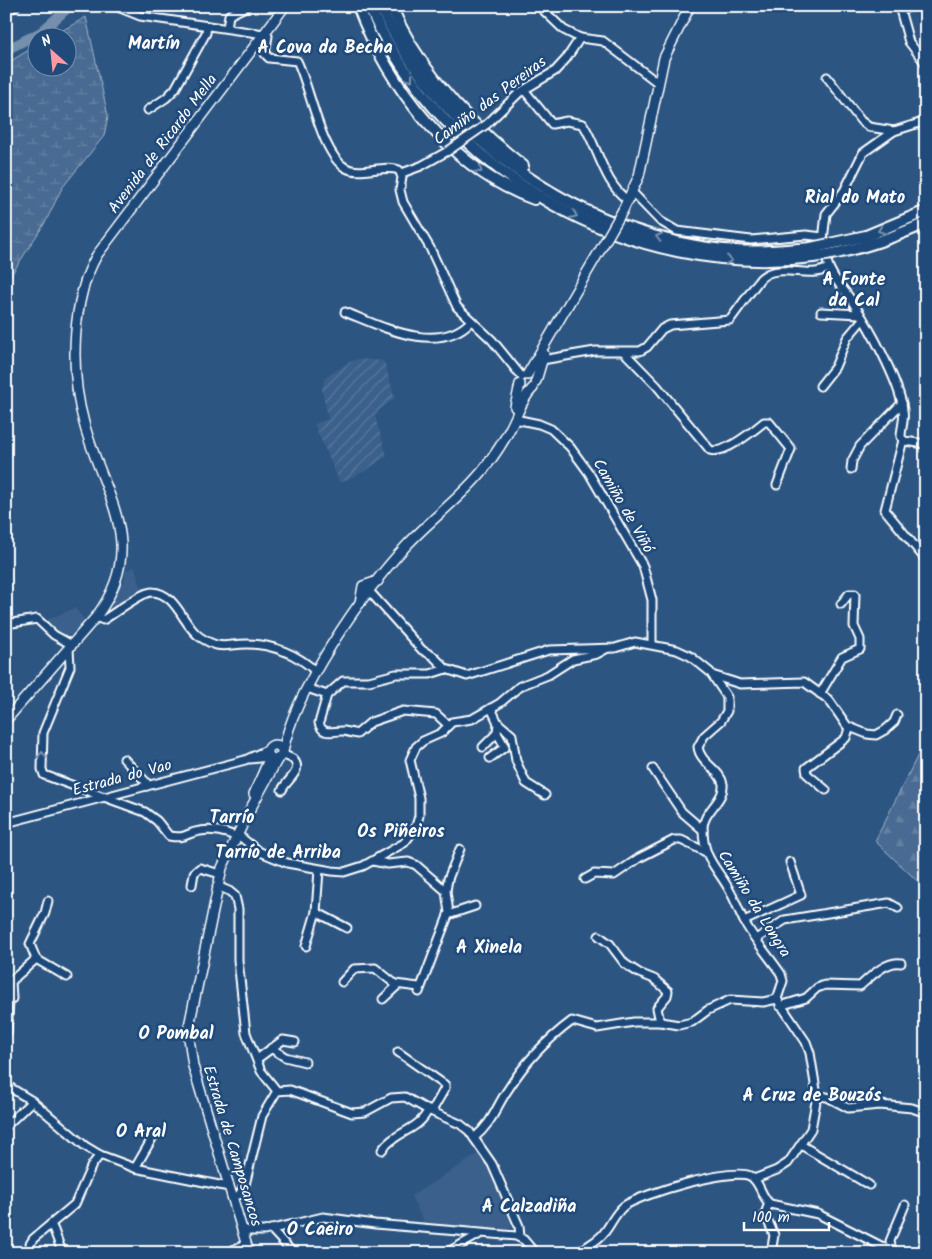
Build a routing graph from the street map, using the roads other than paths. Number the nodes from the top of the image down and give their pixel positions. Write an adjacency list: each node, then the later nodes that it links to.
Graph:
1 (16, 6): 13 (street)
2 (115, 6): 14 (street)
3 (247, 6): 15 (street)
4 (285, 6): 16 (main road, Avenida de Ricardo Mella)
5 (358, 6): 27 (highway, one-way to 27)
6 (369, 6): 27 (highway, one-way to 27)
7 (380, 6): 28 (highway)
8 (391, 6): 28 (highway)
9 (539, 6): 17 (street)
10 (690, 6): 20 (main road)
11 (915, 6): 12 (street)
12 (900, 8): 18 (street)
13 (6, 11)
14 (207, 26): 15 (street); 22 (street)
15 (227, 28): 16 (street)
16 (264, 34): 25 (street); 37 (main road, Avenida de Ricardo Mella)
17 (580, 38): 20 (street); 21 (street, Camiño das Pereiras)
18 (926, 64)
19 (827, 77): 24 (street)
20 (658, 83): 26 (main road)
21 (525, 91): 25 (street, Camiño das Pereiras, bridge); 26 (street)
22 (148, 110)
23 (926, 122): 24 (street)
24 (894, 131): 26 (street)
25 (402, 173): 35 (street)
26 (631, 197): 36 (main road, bridge)
27 (553, 206): 31 (highway, one-way to 31)
28 (578, 206): 31 (highway, one-way to 28)
29 (926, 211): 31 (highway, one-way to 31, bridge)
30 (926, 223): 31 (highway, bridge)
31 (812, 253)
32 (345, 312): 35 (street)
33 (821, 312): 34 (street)
34 (861, 317): 38 (street); 42 (street); 43 (street)
35 (471, 321): 40 (street)
36 (554, 328): 39 (main road); 40 (main road)
37 (79, 344): 44 (main road, Avenida de Ricardo Mella); 44 (main road, Avenida de Ricardo Mella)
38 (624, 352): 39 (street); 50 (street)
39 (544, 360): 41 (main road)
40 (523, 378): 41 (main road); 41 (main road); 46 (main road)
41 (534, 384): 45 (main road)
42 (820, 386)
43 (902, 403): 47 (street); 49 (street)
44 (85, 416): 54 (main road, Avenida de Ricardo Mella)
45 (515, 418): 46 (main road); 56 (street, Camiño de Viñó)
46 (503, 440): 52 (main road)
47 (902, 440): 48 (street); 51 (street)
48 (926, 444)
49 (851, 469)
50 (777, 485)
51 (926, 560)
52 (366, 589): 59 (street); 60 (main road, Estrada de Camposancos)
53 (841, 604): 63 (street)
54 (96, 617): 57 (main road, Avenida de Ricardo Mella); 60 (street)
55 (6, 624): 57 (street)
56 (652, 644): 58 (street); 61 (street)
57 (71, 646): 67 (main road, Avenida de Ricardo Mella); 84 (street, one-way to 57)
58 (607, 648): 59 (street); 65 (street)
59 (446, 669): 64 (street)
60 (316, 672): 62 (main road, Estrada de Camposancos)
61 (715, 676): 63 (street); 87 (street)
62 (307, 688): 64 (street); 73 (main road, Estrada de Camposancos)
63 (820, 694): 70 (street)
64 (327, 695): 69 (street)
65 (491, 708): 68 (street); 69 (street)
66 (898, 715): 70 (street)
67 (6, 720)
68 (498, 723): 71 (street); 83 (street)
69 (448, 724): 91 (street)
70 (849, 728): 82 (street)
71 (497, 733): 72 (street); 74 (street)
72 (483, 747)
73 (275, 753): 76 (street, Estrada do Vao); 77 (street, Estrada do Vao); 78 (main road, Estrada de Camposancos); 81 (street); 85 (main road, Estrada de Camposancos)
74 (490, 758)
75 (124, 759): 80 (street)
76 (260, 759): 77 (street, Estrada do Vao); 78 (street)
77 (245, 760): 80 (street, Estrada do Vao)
78 (264, 769): 85 (main road, Estrada de Camposancos)
79 (653, 769): 87 (street)
80 (147, 786): 84 (street, Estrada do Vao)
81 (282, 790)
82 (826, 790)
83 (545, 795)
84 (103, 797): 86 (street, Estrada do Vao); 88 (street)
85 (246, 817): 88 (main road, Estrada de Camposancos)
86 (6, 823)
87 (703, 830): 90 (street, Camiño da Longra)
88 (236, 836): 93 (street); 94 (main road, Estrada de Camposancos)
89 (460, 849): 98 (street)
90 (706, 852): 95 (street); 104 (street, Camiño da Longra)
91 (373, 860): 93 (street); 98 (street)
92 (790, 862): 104 (street)
93 (319, 870): 102 (street)
94 (220, 874): 96 (street); 97 (main road, Estrada de Camposancos)
95 (585, 879)
96 (192, 885)
97 (217, 886): 122 (street); 139 (main road, Estrada de Camposancos)
98 (446, 891): 103 (street)
99 (48, 901): 109 (street)
100 (475, 906): 103 (street)
101 (898, 908): 107 (street)
102 (316, 912): 105 (street); 108 (street)
103 (448, 915): 113 (street)
104 (744, 921): 107 (street, Camiño da Longra)
105 (347, 928)
106 (599, 936): 117 (street)
107 (756, 939): 115 (street, Camiño da Longra)
108 (306, 946)
109 (36, 959): 111 (street); 116 (street)
110 (901, 964): 115 (street)
111 (67, 977)
112 (342, 982): 113 (street)
113 (398, 985): 114 (street)
114 (382, 999)
115 (778, 1002): 117 (street); 126 (street)
116 (8, 1003): 118 (street)
117 (660, 1022): 132 (street)
118 (7, 1033)
119 (295, 1042): 120 (street)
120 (271, 1048): 122 (street); 123 (street)
121 (398, 1052): 128 (street)
122 (258, 1059): 125 (street)
123 (305, 1062)
124 (6, 1085): 127 (street)
125 (277, 1091): 128 (street); 140 (street)
126 (818, 1096): 129 (street); 133 (street)
127 (32, 1101): 130 (street); 135 (street)
128 (430, 1111): 132 (street); 134 (street)
129 (926, 1113)
130 (6, 1126)
131 (153, 1137): 136 (street)
132 (474, 1138): 147 (street)
133 (801, 1145): 137 (street); 138 (street)
134 (382, 1150)
135 (100, 1155): 136 (street); 143 (street)
136 (136, 1168): 139 (street)
137 (754, 1179): 141 (street); 157 (street)
138 (870, 1185)
139 (229, 1186): 140 (main road, Estrada de Camposancos)
140 (232, 1197): 144 (main road, Estrada de Camposancos)
141 (769, 1203): 148 (street); 158 (street)
142 (905, 1205): 151 (street)
143 (51, 1224): 152 (street); 153 (street)
144 (241, 1228): 145 (street); 149 (main road, Estrada de Camposancos)
145 (270, 1229): 146 (street); 155 (street)
146 (480, 1234): 147 (street); 156 (street)
147 (522, 1238): 150 (street)
148 (880, 1245): 151 (street); 159 (street)
149 (247, 1248): 154 (street)
150 (532, 1251)
151 (893, 1252)
152 (31, 1253)
153 (63, 1253)
154 (226, 1253)
155 (292, 1253)
156 (446, 1253)
157 (579, 1253)
158 (771, 1253)
159 (878, 1253)

